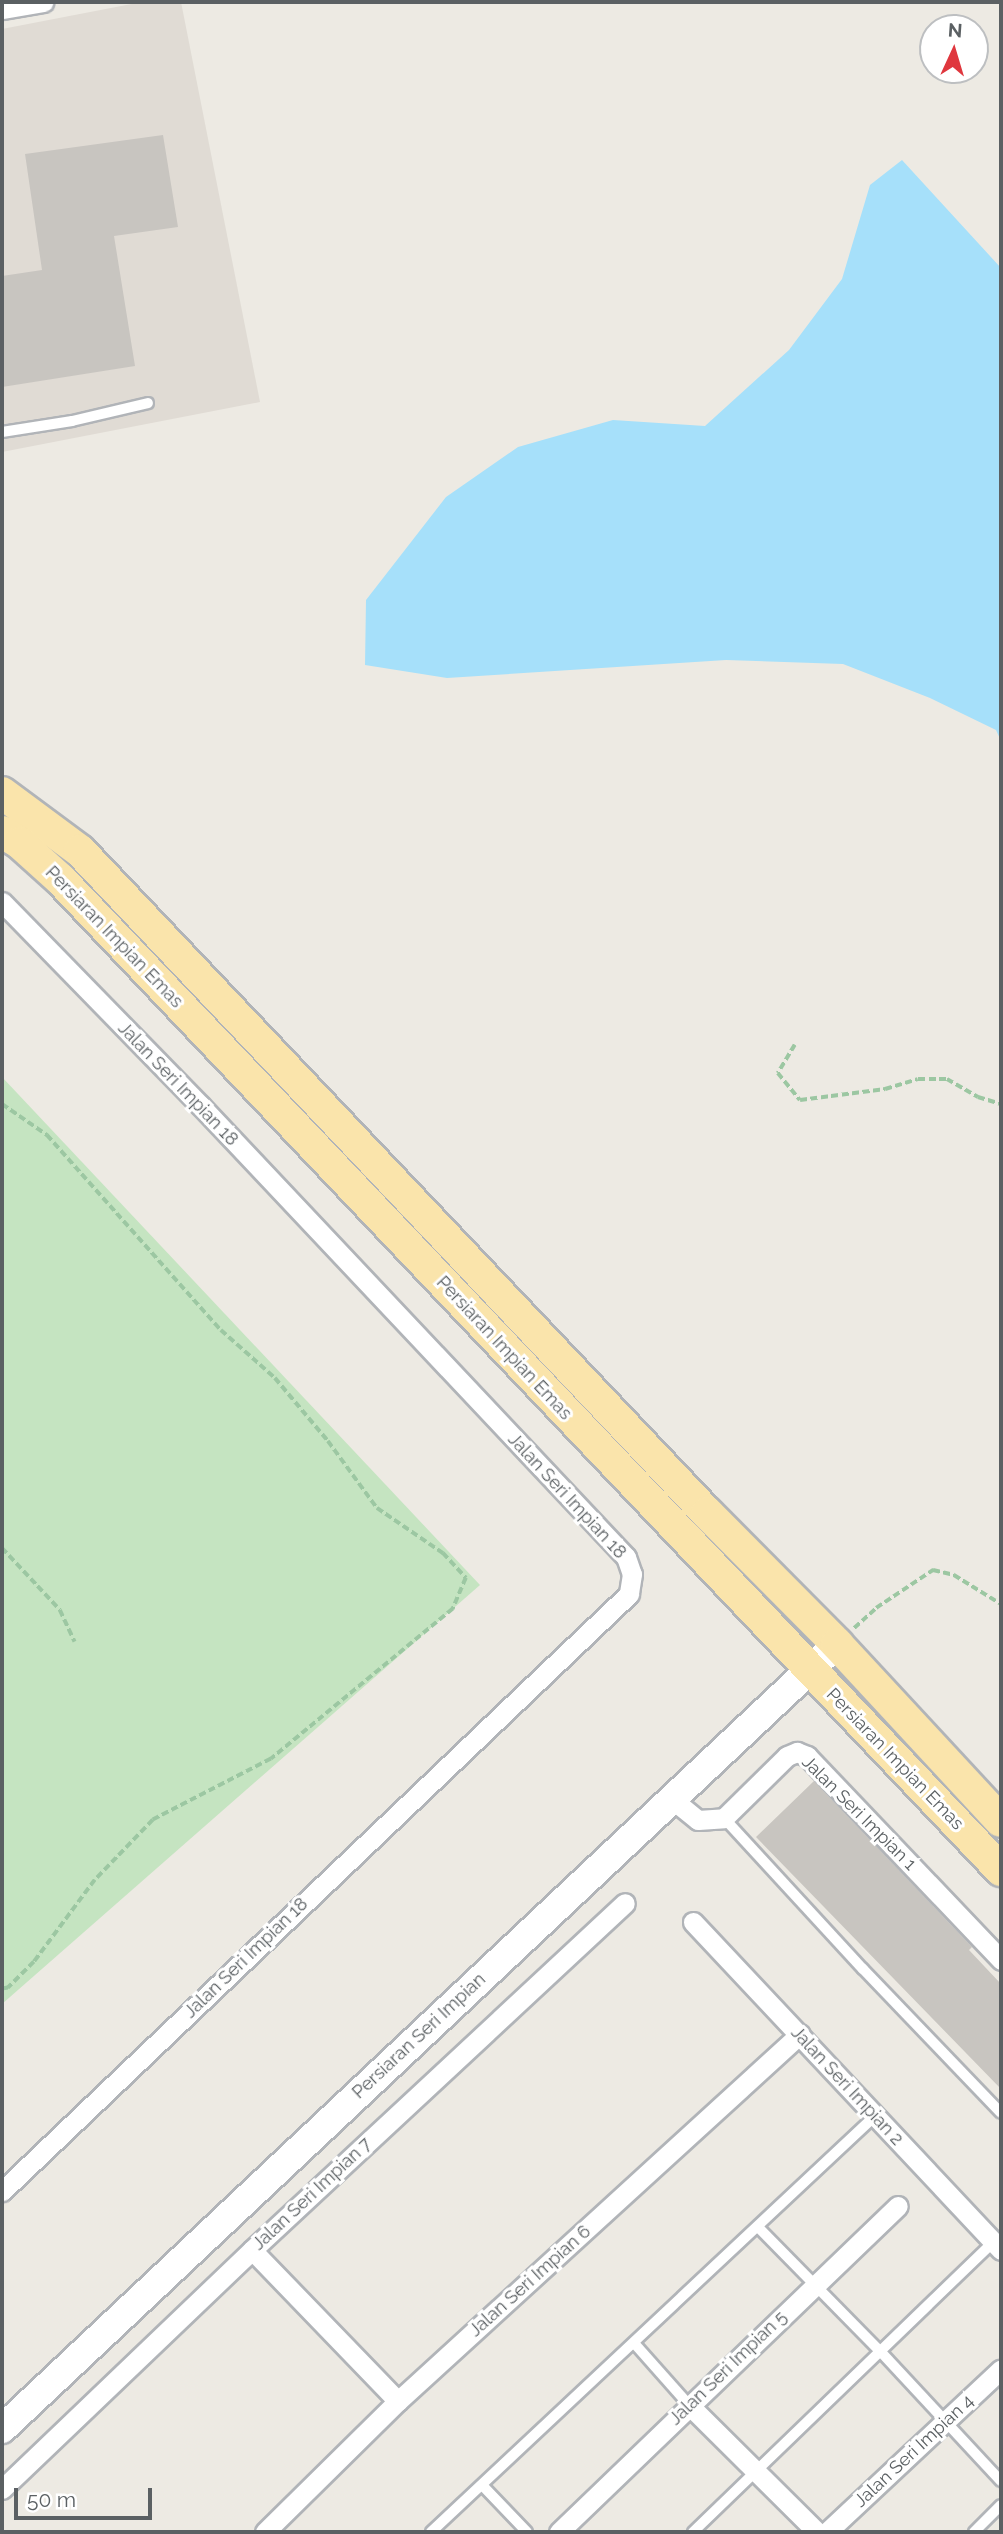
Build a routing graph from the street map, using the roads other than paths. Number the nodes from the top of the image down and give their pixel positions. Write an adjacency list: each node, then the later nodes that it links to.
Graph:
1 (43, 2): 2 (street)
2 (2, 9)
3 (148, 403): 4 (lane)
4 (2, 432)
5 (2, 793): 8 (main road, Persiaran Impian Emas)
6 (2, 832): 9 (main road, Persiaran Impian Emas)
7 (3, 905): 20 (street, Jalan Seri Impian 18)
8 (837, 1644): 9 (street, Persiaran Seri Impian); 12 (main road, Persiaran Impian Emas)
9 (809, 1670): 10 (street, Persiaran Seri Impian); 13 (main road, Persiaran Impian Emas)
10 (672, 1799): 11 (street); 32 (street, Persiaran Seri Impian)
11 (724, 1818): 16 (street, Jalan Seri Impian 1); 18 (lane)
12 (1001, 1821)
13 (1001, 1870)
14 (625, 1903): 24 (street, Jalan Seri Impian 7)
15 (693, 1922): 17 (street, Jalan Seri Impian 2)
16 (1001, 1960)
17 (800, 2034): 19 (street, Jalan Seri Impian 2); 29 (street, Jalan Seri Impian 6)
18 (1001, 2113)
19 (875, 2116): 22 (lane); 23 (street, Jalan Seri Impian 2)
20 (2, 2191)
21 (898, 2207): 25 (street, Jalan Seri Impian 5)
22 (759, 2228): 25 (lane); 26 (lane)
23 (997, 2246): 27 (lane)
24 (252, 2250): 29 (street); 36 (street, Jalan Seri Impian 7)
25 (816, 2284): 27 (lane); 30 (street, Jalan Seri Impian 5)
26 (634, 2343): 30 (lane); 35 (lane)
27 (881, 2352): 31 (lane); 33 (lane)
28 (1001, 2369): 31 (street, Jalan Seri Impian 4)
29 (398, 2402): 38 (street, Jalan Seri Impian 6)
30 (689, 2405): 33 (street); 41 (street, Jalan Seri Impian 5)
31 (945, 2422): 34 (lane); 44 (street, Jalan Seri Impian 4)
32 (2, 2429)
33 (754, 2470): 42 (lane); 43 (street)
34 (1001, 2481)
35 (482, 2485): 39 (lane); 40 (lane)
36 (2, 2489)
37 (1001, 2505): 45 (lane)
38 (265, 2532)
39 (430, 2532)
40 (527, 2532)
41 (559, 2532)
42 (693, 2532)
43 (817, 2532)
44 (827, 2532)
45 (974, 2532)

